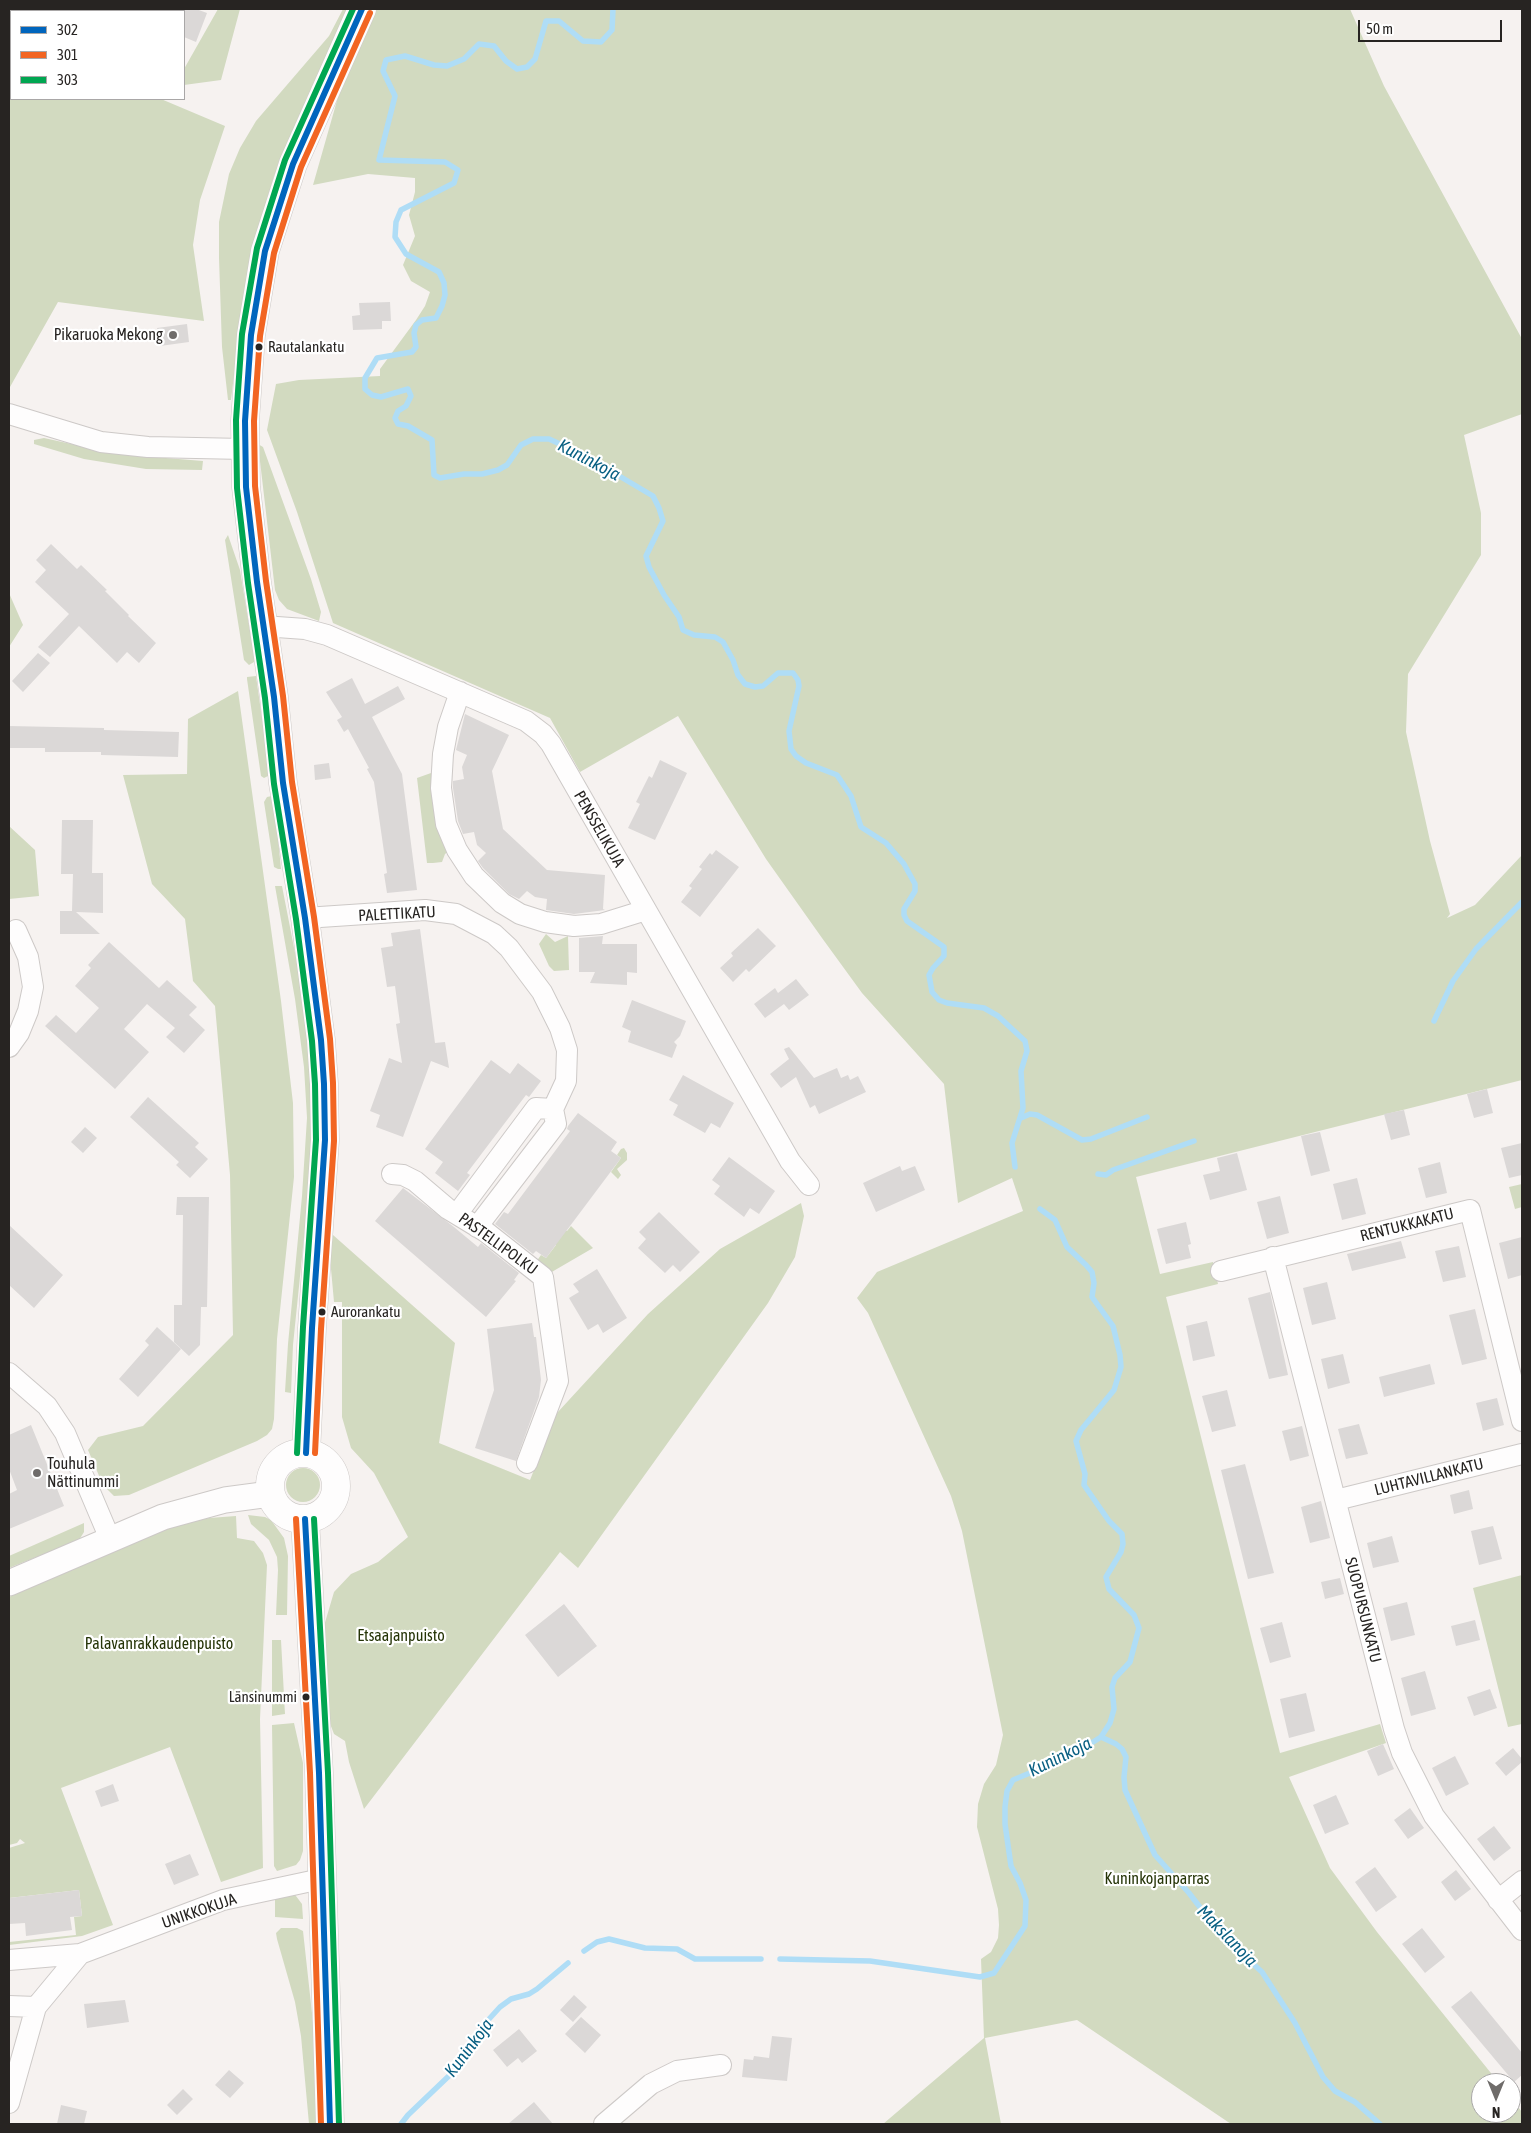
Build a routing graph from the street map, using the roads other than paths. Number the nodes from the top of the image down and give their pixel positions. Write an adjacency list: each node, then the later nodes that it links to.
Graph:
1 (362, 9): 3 (main road)
2 (9, 414): 3 (street)
3 (244, 449): 4 (main road)
4 (263, 626): 5 (street, PENSSELIKUJA); 8 (main road)
5 (460, 692): 6 (street); 7 (street, PENSSELIKUJA)
6 (502, 903): 7 (street); 9 (street)
7 (646, 910): 14 (street, PENSSELIKUJA)
8 (305, 918): 9 (street, PALETTIKATU); 21 (main road)
9 (485, 928): 12 (street, PALETTIKATU)
10 (16, 930): 11 (street)
11 (9, 1047)
12 (553, 1108): 15 (street); 16 (street, PALETTIKATU)
13 (392, 1174): 15 (street, PASTELLIPOLKU)
14 (808, 1185)
15 (457, 1214): 16 (street, PASTELLIPOLKU)
16 (477, 1227): 23 (street, PASTELLIPOLKU)
17 (1273, 1257): 18 (street, RENTUKKAKATU); 20 (street, RENTUKKAKATU); 25 (street, SUOPURSUNKATU)
18 (1221, 1271)
19 (9, 1373): 27 (street)
20 (1522, 1421)
21 (306, 1453): 24 (main road); 26 (main road)
22 (1522, 1454): 25 (street, LUHTAVILLANKATU)
23 (527, 1463)
24 (270, 1494): 26 (main road); 27 (street)
25 (1336, 1500): 31 (street, SUOPURSUNKATU)
26 (305, 1519): 29 (main road)
27 (110, 1539): 28 (street)
28 (9, 1583)
29 (321, 1879): 33 (street, UNIKKOKUJA); 41 (main road)
30 (1522, 1881): 31 (street)
31 (1498, 1900): 32 (street, SUOPURSUNKATU)
32 (1522, 1930)
33 (80, 1954): 34 (street, UNIKKOKUJA); 36 (street, UNIKKOKUJA)
34 (39, 1956): 35 (street, UNIKKOKUJA); 36 (street)
35 (9, 1960)
36 (57, 1982): 38 (street, UNIKKOKUJA)
37 (9, 2006): 38 (street)
38 (36, 2007): 40 (street)
39 (721, 2065): 42 (street)
40 (9, 2103)
41 (330, 2124)
42 (604, 2124)

